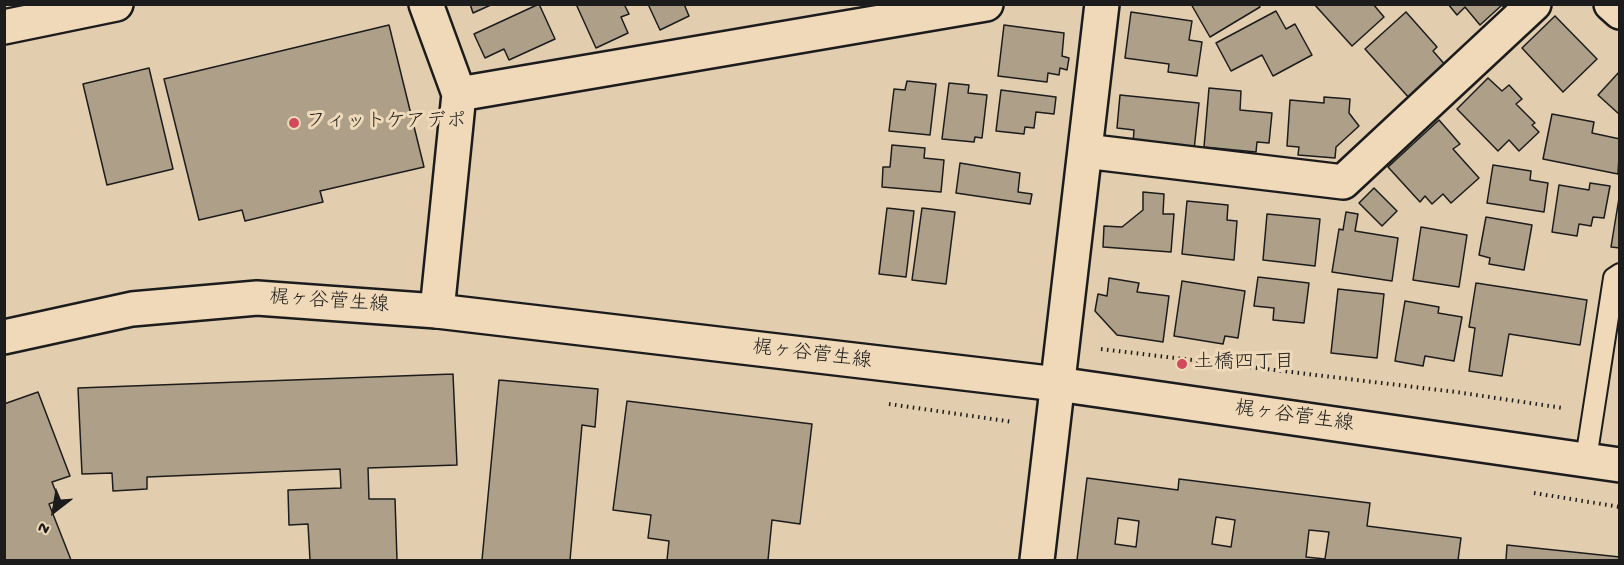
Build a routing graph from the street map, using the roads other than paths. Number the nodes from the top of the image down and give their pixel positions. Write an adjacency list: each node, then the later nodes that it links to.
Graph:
1 (116, 4): 8 (street)
2 (426, 4): 9 (street)
3 (986, 4): 9 (street)
4 (1102, 4): 10 (street)
5 (1534, 4): 10 (street)
6 (1611, 4): 7 (street)
7 (1620, 12)
8 (4, 27)
9 (459, 94): 12 (street)
10 (1085, 151): 14 (street)
11 (1620, 274): 15 (lane)
12 (437, 311): 13 (street, 梶ヶ谷菅生線); 14 (street, 梶ヶ谷菅生線)
13 (4, 337)
14 (1057, 384): 15 (street, 梶ヶ谷菅生線); 17 (street)
15 (1586, 459): 16 (street, 梶ヶ谷菅生線)
16 (1620, 465)
17 (1037, 561)

